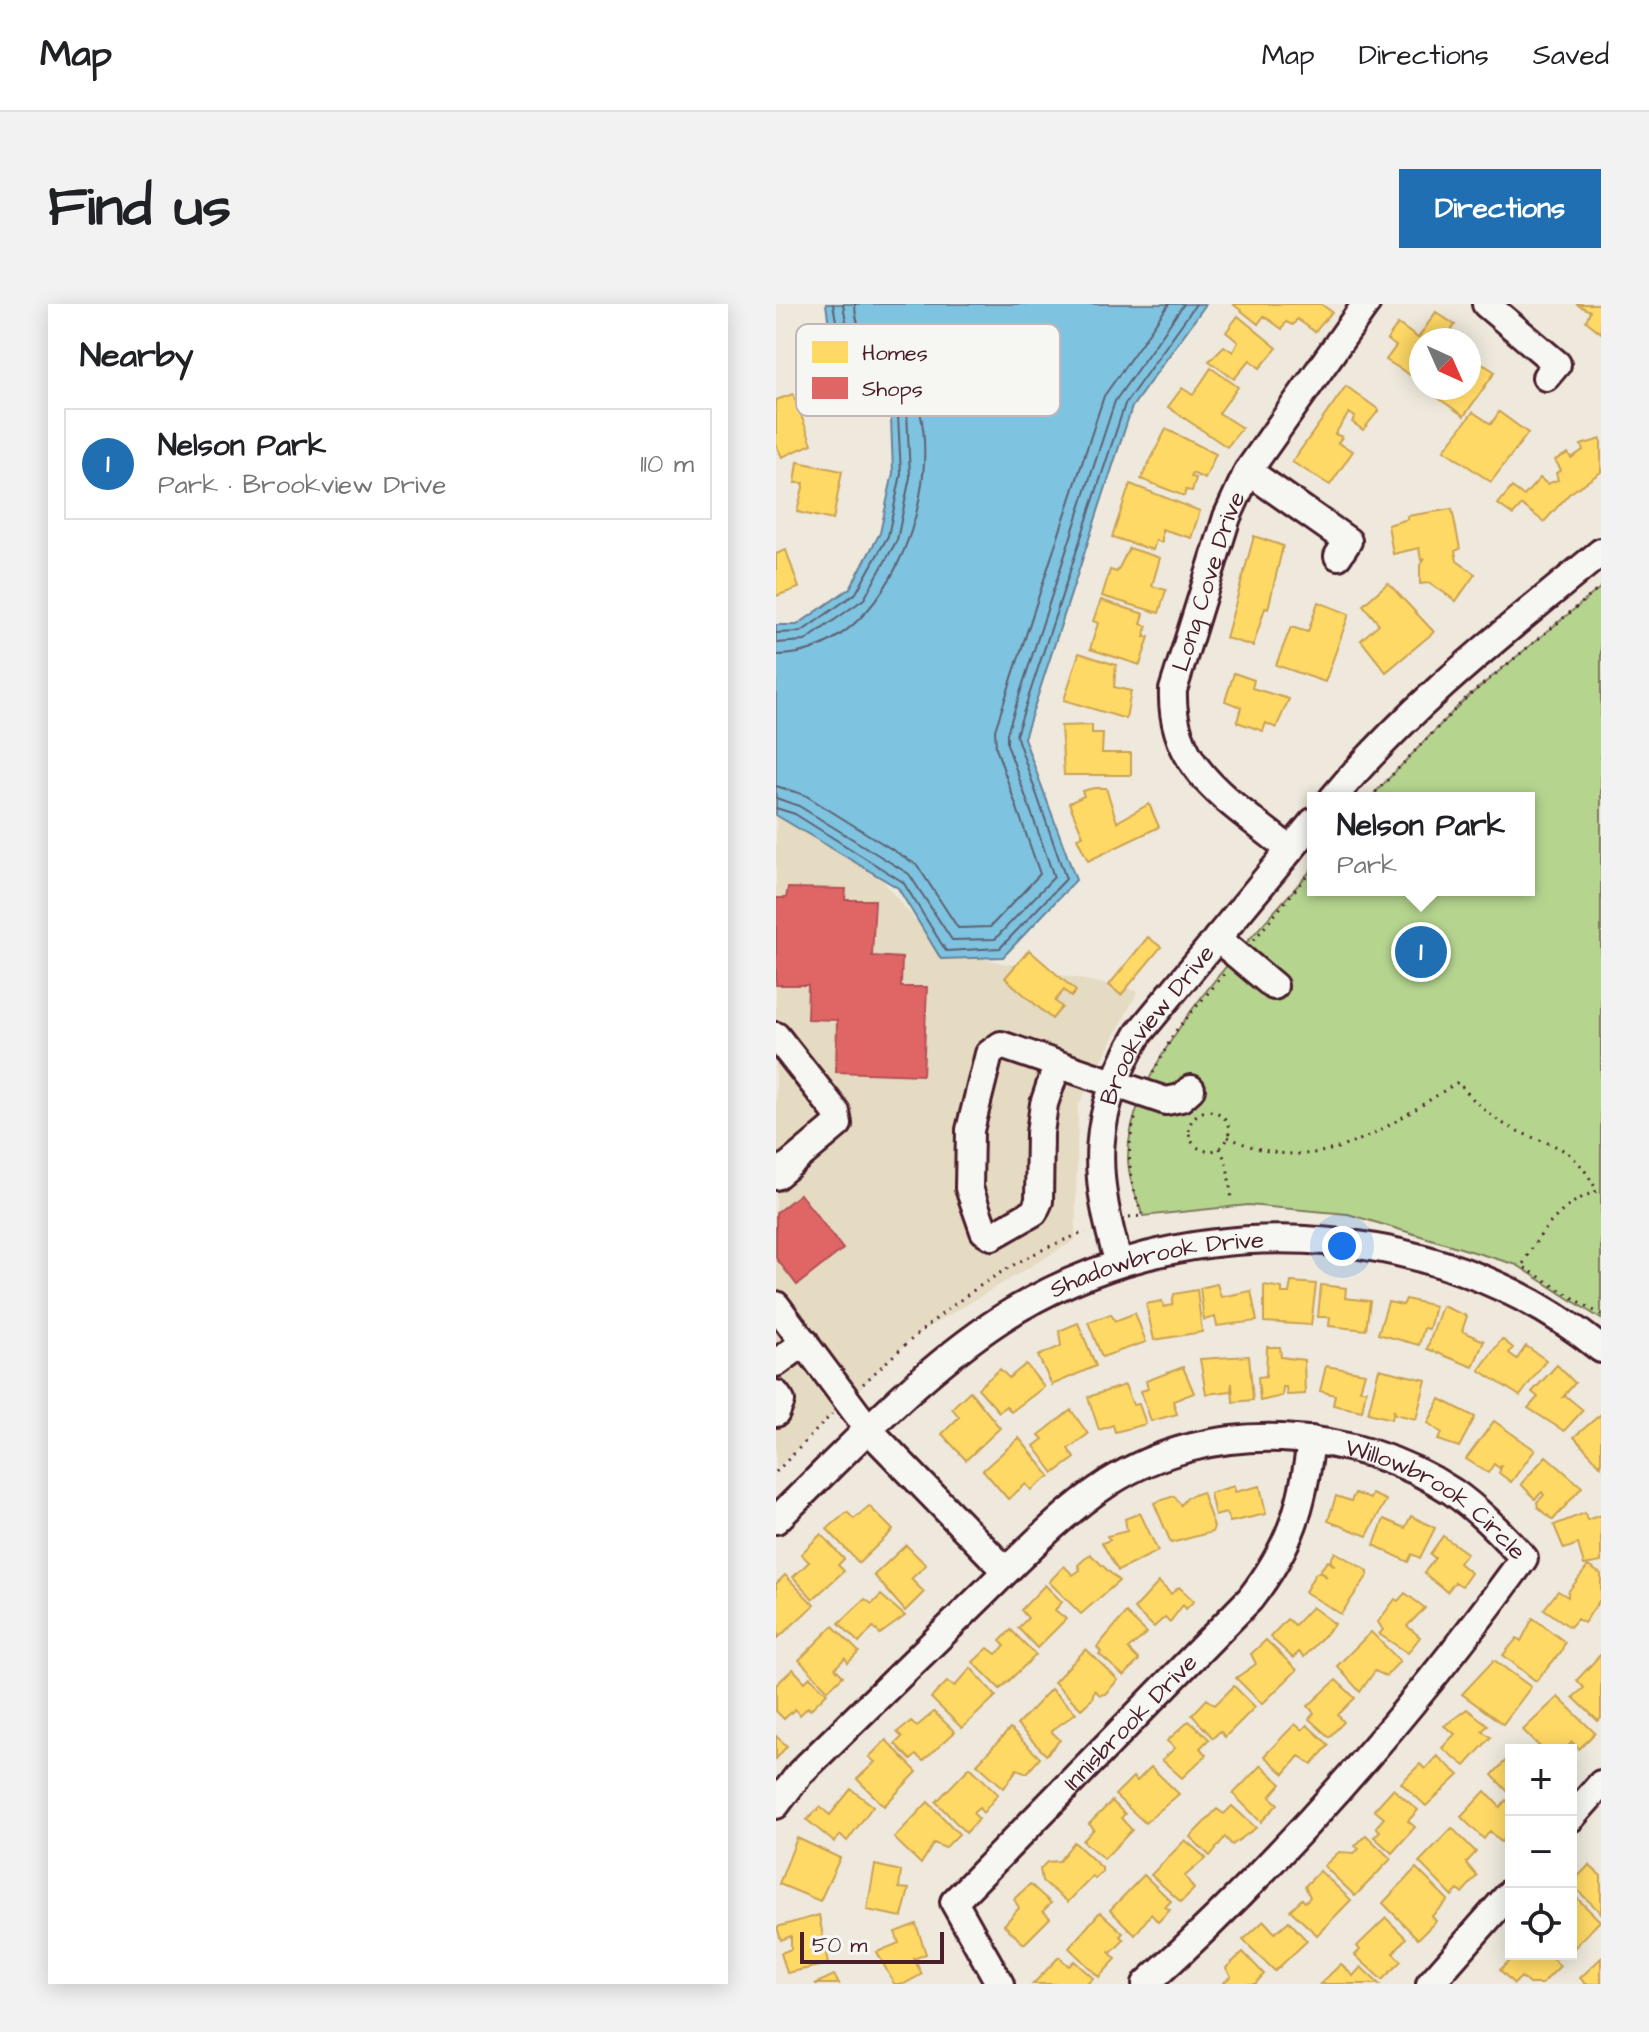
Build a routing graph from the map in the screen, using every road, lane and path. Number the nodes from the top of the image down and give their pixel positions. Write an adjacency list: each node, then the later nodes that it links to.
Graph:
1 (1366, 304): 4 (street, Long Cove Drive)
2 (1486, 304): 3 (street)
3 (1546, 377)
4 (1248, 471): 6 (street); 11 (street, Long Cove Drive)
5 (1601, 552): 8 (street)
6 (1338, 556)
7 (1601, 587): 9 (path)
8 (1338, 792)
9 (1376, 792)
10 (1307, 829): 11 (street, Brookview Drive)
11 (1290, 850): 13 (street, Brookview Drive)
12 (1307, 875): 14 (path)
13 (1217, 938): 14 (street); 18 (street, Brookview Drive)
14 (1239, 957): 15 (street); 20 (path)
15 (1274, 986)
16 (776, 1036): 23 (street)
17 (1057, 1065): 17 (street); 18 (street)
18 (1113, 1082): 20 (street); 26 (street, Brookview Drive)
19 (1191, 1089): 20 (street)
20 (1143, 1094): 26 (path)
21 (1228, 1137): 22 (path); 22 (path); 24 (path)
22 (1220, 1148): 25 (path)
23 (776, 1176)
24 (1599, 1191): 29 (path)
25 (1232, 1200)
26 (1105, 1219): 27 (street, Brookview Drive); 34 (path)
27 (1119, 1263): 31 (street, Shadowbrook Drive); 36 (street, Shadowbrook Drive)
28 (776, 1305): 30 (street)
29 (1601, 1315)
30 (805, 1342): 32 (street); 34 (street)
31 (1601, 1349)
32 (776, 1363)
33 (776, 1394): 35 (street)
34 (847, 1400): 36 (street); 38 (path)
35 (776, 1413)
36 (869, 1430): 39 (street, Shadowbrook Drive); 40 (street)
37 (1311, 1440): 40 (street, Willowbrook Circle); 45 (street, Innisbrook Drive); 46 (street, Willowbrook Circle)
38 (776, 1472)
39 (776, 1520)
40 (1006, 1571): 42 (street, Willowbrook Circle)
41 (1601, 1784): 43 (street)
42 (776, 1805)
43 (1573, 1816)
44 (1505, 1899): 47 (street)
45 (1000, 1984)
46 (1146, 1984)
47 (1430, 1984)

